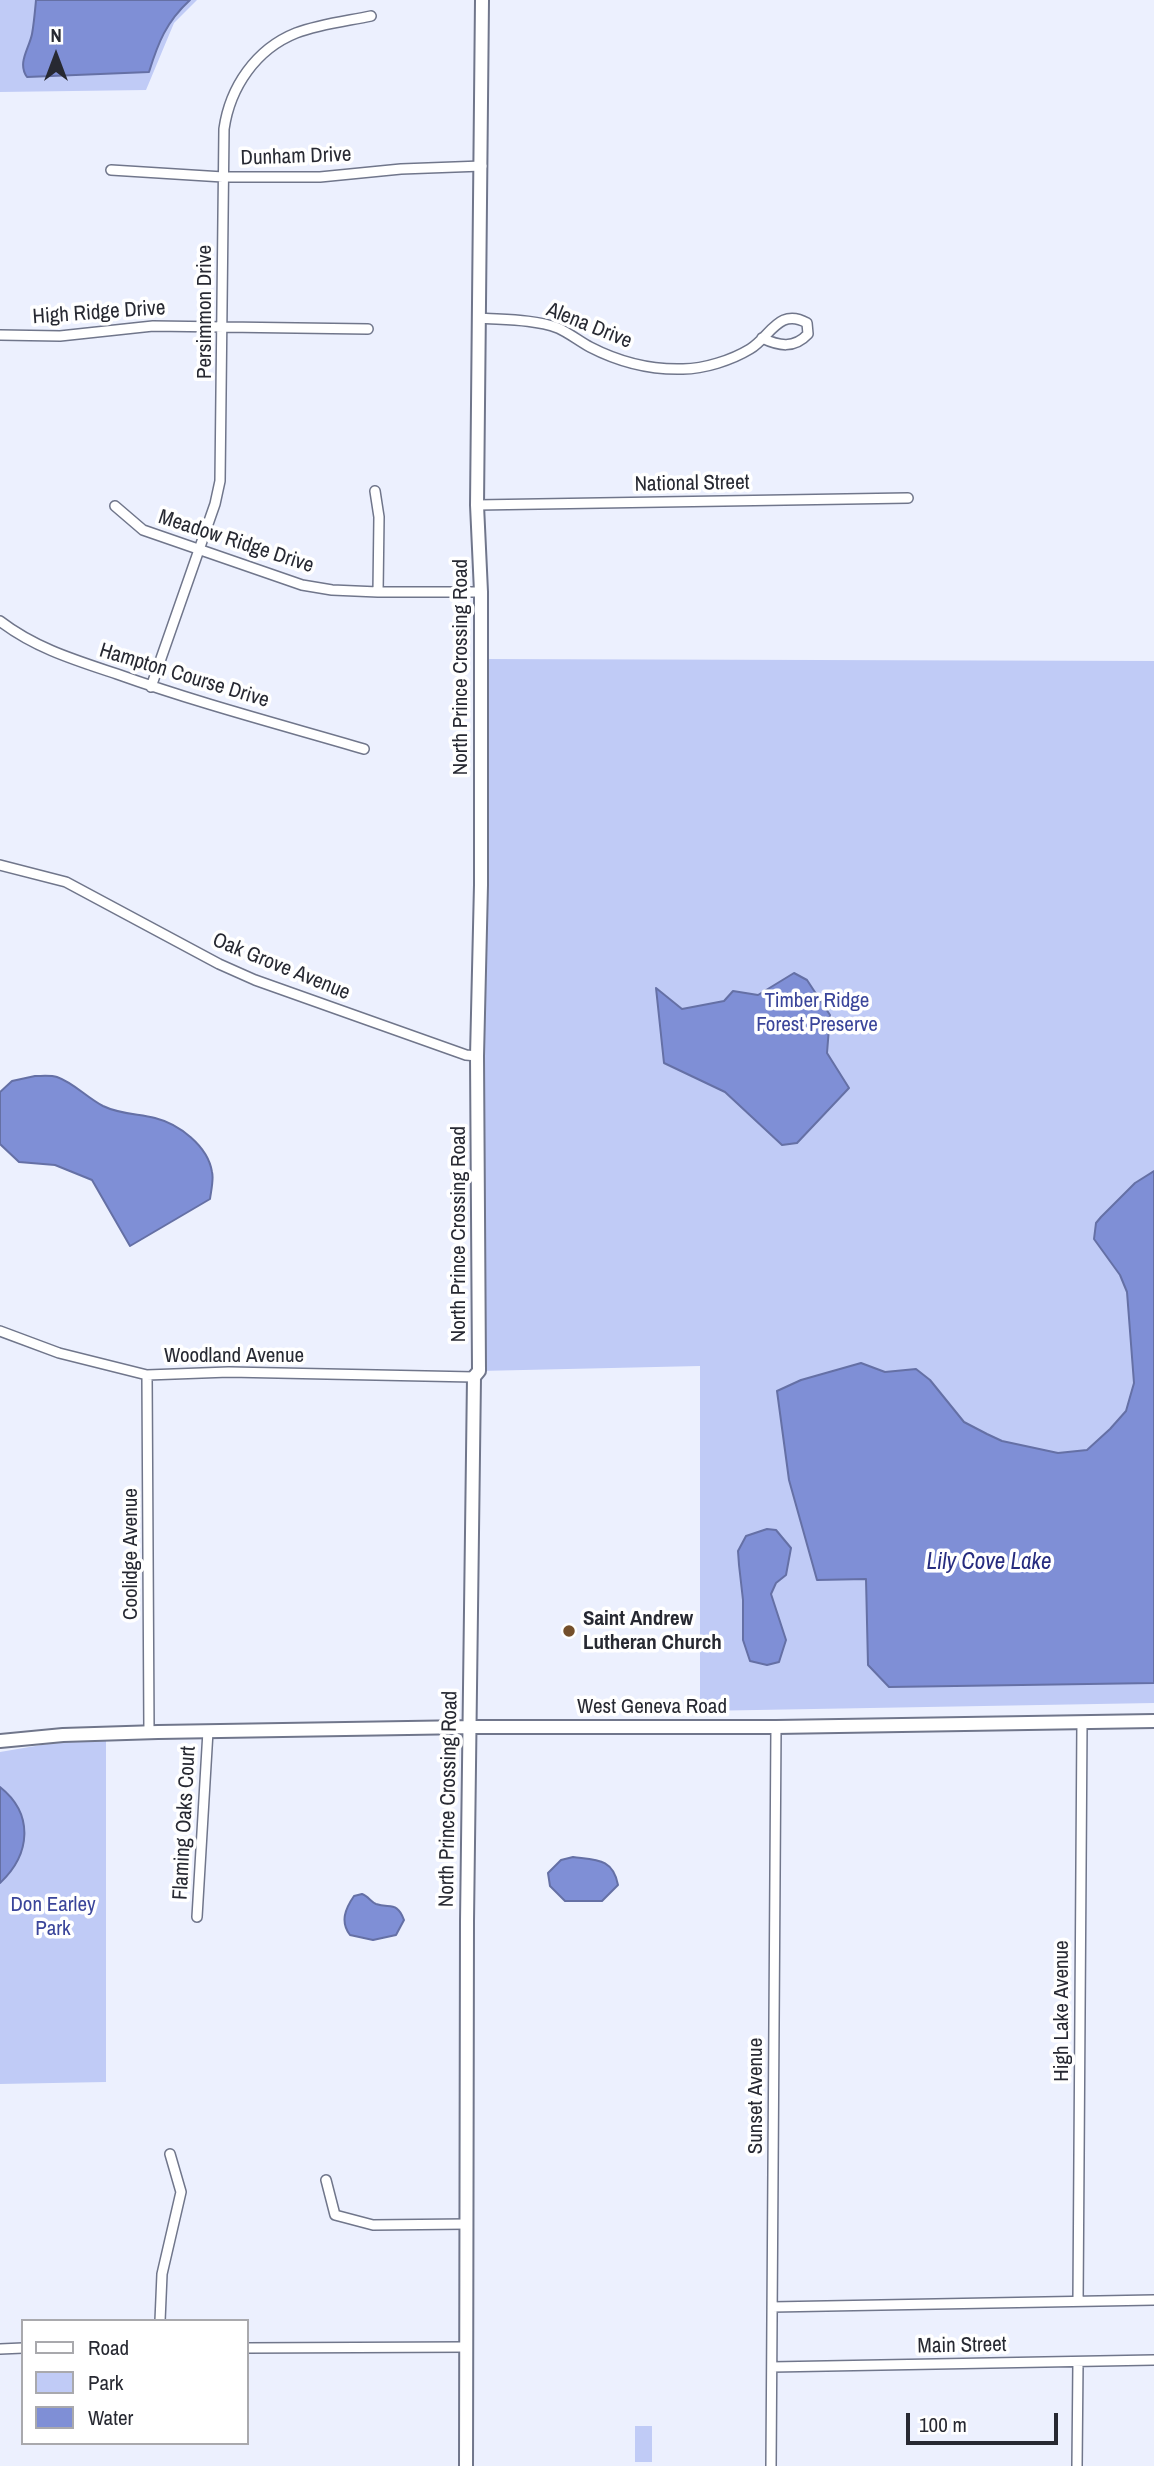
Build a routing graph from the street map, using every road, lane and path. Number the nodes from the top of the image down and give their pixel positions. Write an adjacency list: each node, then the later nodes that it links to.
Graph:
1 (482, 0): 3 (street, North Prince Crossing Road)
2 (371, 16): 5 (street, Persimmon Drive)
3 (482, 166): 5 (street, Dunham Drive); 6 (street, North Prince Crossing Road)
4 (111, 170): 5 (street, Dunham Drive)
5 (223, 177): 7 (street, Persimmon Drive)
6 (478, 318): 10 (street, Alena Drive); 13 (street, North Prince Crossing Road)
7 (222, 326): 8 (street, High Ridge Drive); 9 (street, High Ridge Drive); 15 (street, Persimmon Drive)
8 (368, 328)
9 (0, 335)
10 (762, 338): 10 (street, Alena Drive)
11 (374, 491): 17 (street)
12 (908, 498): 13 (street, National Street)
13 (477, 505): 16 (street, North Prince Crossing Road)
14 (116, 506): 15 (street, Meadow Ridge Drive)
15 (198, 550): 17 (street, Meadow Ridge Drive); 19 (street, Persimmon Drive)
16 (481, 592): 17 (street, Meadow Ridge Drive); 22 (street, North Prince Crossing Road)
17 (378, 593)
18 (0, 621): 19 (street, Hampton Course Drive)
19 (151, 687): 20 (street, Hampton Course Drive)
20 (364, 749)
21 (0, 865): 22 (street, Oak Grove Avenue)
22 (477, 1056): 25 (street, North Prince Crossing Road)
23 (0, 1331): 24 (street, Woodland Avenue)
24 (147, 1375): 25 (street, Woodland Avenue); 31 (street, Coolidge Avenue)
25 (474, 1377): 28 (street, North Prince Crossing Road)
26 (1154, 1721): 27 (street, West Geneva Road)
27 (1082, 1722): 29 (street, West Geneva Road); 38 (street, High Lake Avenue)
28 (470, 1727): 29 (street, West Geneva Road); 30 (street, West Geneva Road); 36 (street, North Prince Crossing Road)
29 (775, 1727): 39 (street, Sunset Avenue)
30 (208, 1731): 31 (street, West Geneva Road); 33 (street, Flaming Oaks Court)
31 (149, 1732): 32 (street, West Geneva Road)
32 (0, 1741)
33 (197, 1917)
34 (170, 2154): 40 (street)
35 (327, 2180): 36 (street)
36 (467, 2224): 41 (street, North Prince Crossing Road)
37 (1154, 2300): 38 (street, Main Street)
38 (1078, 2301): 39 (street, Main Street)
39 (772, 2307): 47 (street, Sunset Avenue)
40 (160, 2319)
41 (467, 2347): 43 (street); 48 (street, North Prince Crossing Road)
42 (21, 2348): 44 (street)
43 (248, 2348)
44 (0, 2349)
45 (1154, 2360): 46 (street, Main Street)
46 (1078, 2362): 47 (street, Main Street); 50 (street)
47 (772, 2367): 49 (street, Sunset Avenue)
48 (466, 2466)
49 (771, 2466)
50 (1077, 2466)

